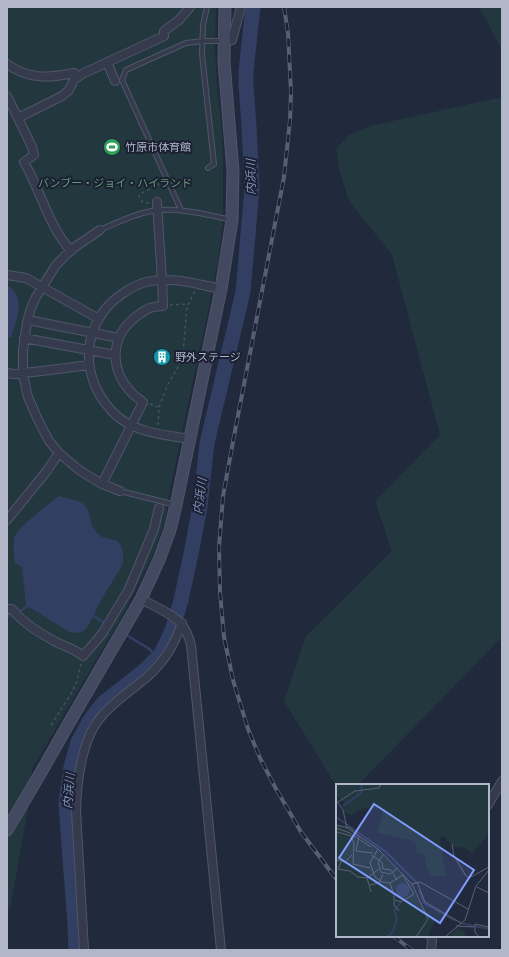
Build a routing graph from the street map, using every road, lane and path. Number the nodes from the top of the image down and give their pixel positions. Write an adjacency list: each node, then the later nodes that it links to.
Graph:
1 (190, 7): 7 (street)
2 (207, 7): 5 (lane)
3 (225, 7): 6 (street)
4 (241, 7): 6 (street)
5 (203, 41): 6 (lane); 13 (lane); 15 (lane)
6 (224, 41): 16 (street)
7 (107, 62): 9 (street); 10 (street)
8 (8, 67): 9 (street)
9 (77, 77): 12 (street)
10 (115, 81)
11 (7, 96): 12 (street)
12 (18, 118): 18 (street)
13 (208, 168)
14 (157, 206): 15 (lane); 17 (lane); 20 (street)
15 (181, 210): 16 (lane)
16 (232, 220): 23 (street)
17 (100, 230): 18 (street)
18 (71, 251): 22 (street)
19 (7, 275): 22 (street)
20 (162, 280): 21 (street); 25 (street); 26 (street)
21 (199, 284): 23 (street); 24 (path)
22 (41, 287): 26 (street); 27 (street)
23 (221, 289): 38 (street)
24 (188, 304): 25 (path); 37 (path)
25 (163, 306): 30 (street)
26 (99, 319): 28 (street)
27 (28, 320): 28 (street); 29 (street)
28 (93, 333): 30 (street); 31 (street)
29 (24, 338): 31 (street); 35 (street)
30 (119, 338): 32 (street)
31 (89, 350): 32 (street); 33 (street)
32 (115, 355): 36 (street)
33 (89, 365): 35 (street); 36 (street)
34 (7, 373): 35 (street)
35 (23, 373): 39 (street)
36 (132, 426): 37 (street); 40 (street)
37 (157, 433): 38 (street)
38 (190, 439): 43 (street)
39 (59, 453): 40 (street); 44 (street)
40 (102, 484): 41 (street)
41 (120, 491): 42 (lane)
42 (160, 504): 43 (lane); 48 (street)
43 (176, 505): 45 (street)
44 (7, 520)
45 (141, 599): 47 (street); 52 (street)
46 (7, 610): 48 (street)
47 (177, 620): 54 (street); 55 (street)
48 (83, 656): 49 (path)
49 (51, 725)
50 (502, 781): 51 (street)
51 (489, 803)
52 (7, 830)
53 (431, 937): 56 (street)
54 (84, 950)
55 (221, 950)
56 (431, 950)

